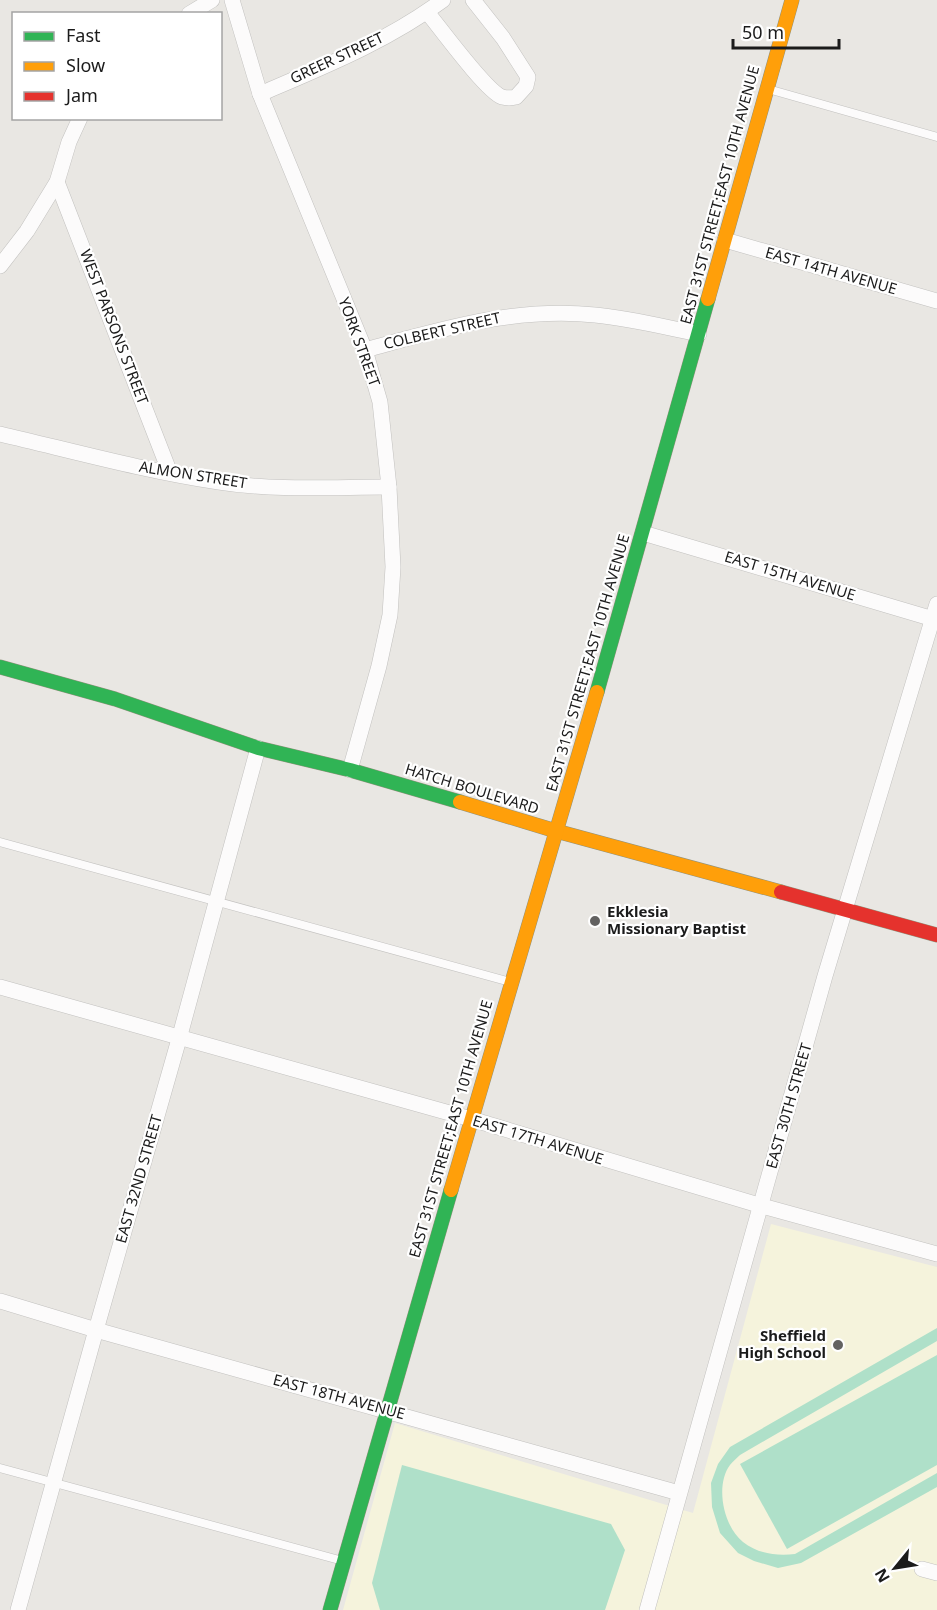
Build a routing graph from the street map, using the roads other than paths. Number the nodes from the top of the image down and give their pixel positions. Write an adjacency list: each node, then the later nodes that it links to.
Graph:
1 (212, 0): 6 (street)
2 (232, 0): 9 (street, YORK STREET)
3 (444, 0): 7 (street, GREER STREET)
4 (473, 0): 7 (street)
5 (792, 0): 8 (street, EAST 31ST STREET;EAST 10TH AVENUE)
6 (192, 12)
7 (427, 12): 9 (street, GREER STREET)
8 (766, 88): 11 (lane); 13 (street, EAST 31ST STREET;EAST 10TH AVENUE)
9 (260, 94): 17 (street, YORK STREET)
10 (79, 120): 12 (street)
11 (937, 136)
12 (57, 182): 14 (street); 19 (street, WEST PARSONS STREET)
13 (725, 240): 15 (street, EAST 14TH AVENUE); 16 (street, EAST 31ST STREET;EAST 10TH AVENUE)
14 (0, 266)
15 (937, 301)
16 (699, 334): 17 (street, COLBERT STREET); 21 (street, EAST 31ST STREET;EAST 10TH AVENUE)
17 (365, 350): 20 (street, YORK STREET)
18 (0, 434): 19 (street, ALMON STREET)
19 (170, 473): 20 (street, ALMON STREET)
20 (389, 487): 25 (street, YORK STREET)
21 (643, 533): 22 (street, EAST 15TH AVENUE); 26 (street, EAST 31ST STREET;EAST 10TH AVENUE)
22 (936, 614): 29 (street, EAST 30TH STREET)
23 (0, 667): 24 (street, HATCH BOULEVARD)
24 (258, 748): 25 (street, HATCH BOULEVARD); 28 (street, EAST 32ND STREET)
25 (350, 771): 26 (street, HATCH BOULEVARD)
26 (556, 831): 29 (street, HATCH BOULEVARD); 31 (street, EAST 31ST STREET;EAST 10TH AVENUE)
27 (0, 842): 28 (lane)
28 (216, 900): 31 (lane); 33 (street, EAST 32ND STREET)
29 (845, 910): 30 (street, HATCH BOULEVARD); 35 (street, EAST 30TH STREET)
30 (937, 935)
31 (511, 983): 34 (street, EAST 31ST STREET;EAST 10TH AVENUE)
32 (0, 987): 33 (street, EAST 17TH AVENUE)
33 (180, 1039): 34 (street, EAST 17TH AVENUE); 38 (street, EAST 32ND STREET)
34 (471, 1119): 35 (street, EAST 17TH AVENUE); 39 (street, EAST 31ST STREET;EAST 10TH AVENUE)
35 (762, 1206): 36 (street, EAST 17TH AVENUE); 42 (street, EAST 30TH STREET)
36 (937, 1254)
37 (0, 1301): 38 (street, EAST 18TH AVENUE)
38 (96, 1330): 39 (street, EAST 18TH AVENUE); 41 (street, EAST 32ND STREET)
39 (387, 1410): 42 (street, EAST 18TH AVENUE); 43 (street, EAST 31ST STREET;EAST 10TH AVENUE)
40 (0, 1468): 41 (lane)
41 (53, 1483): 43 (lane); 44 (street, EAST 32ND STREET)
42 (679, 1493): 46 (street, EAST 30TH STREET)
43 (344, 1562): 45 (street, EAST 31ST STREET;EAST 10TH AVENUE)
44 (18, 1610)
45 (330, 1610)
46 (647, 1610)

